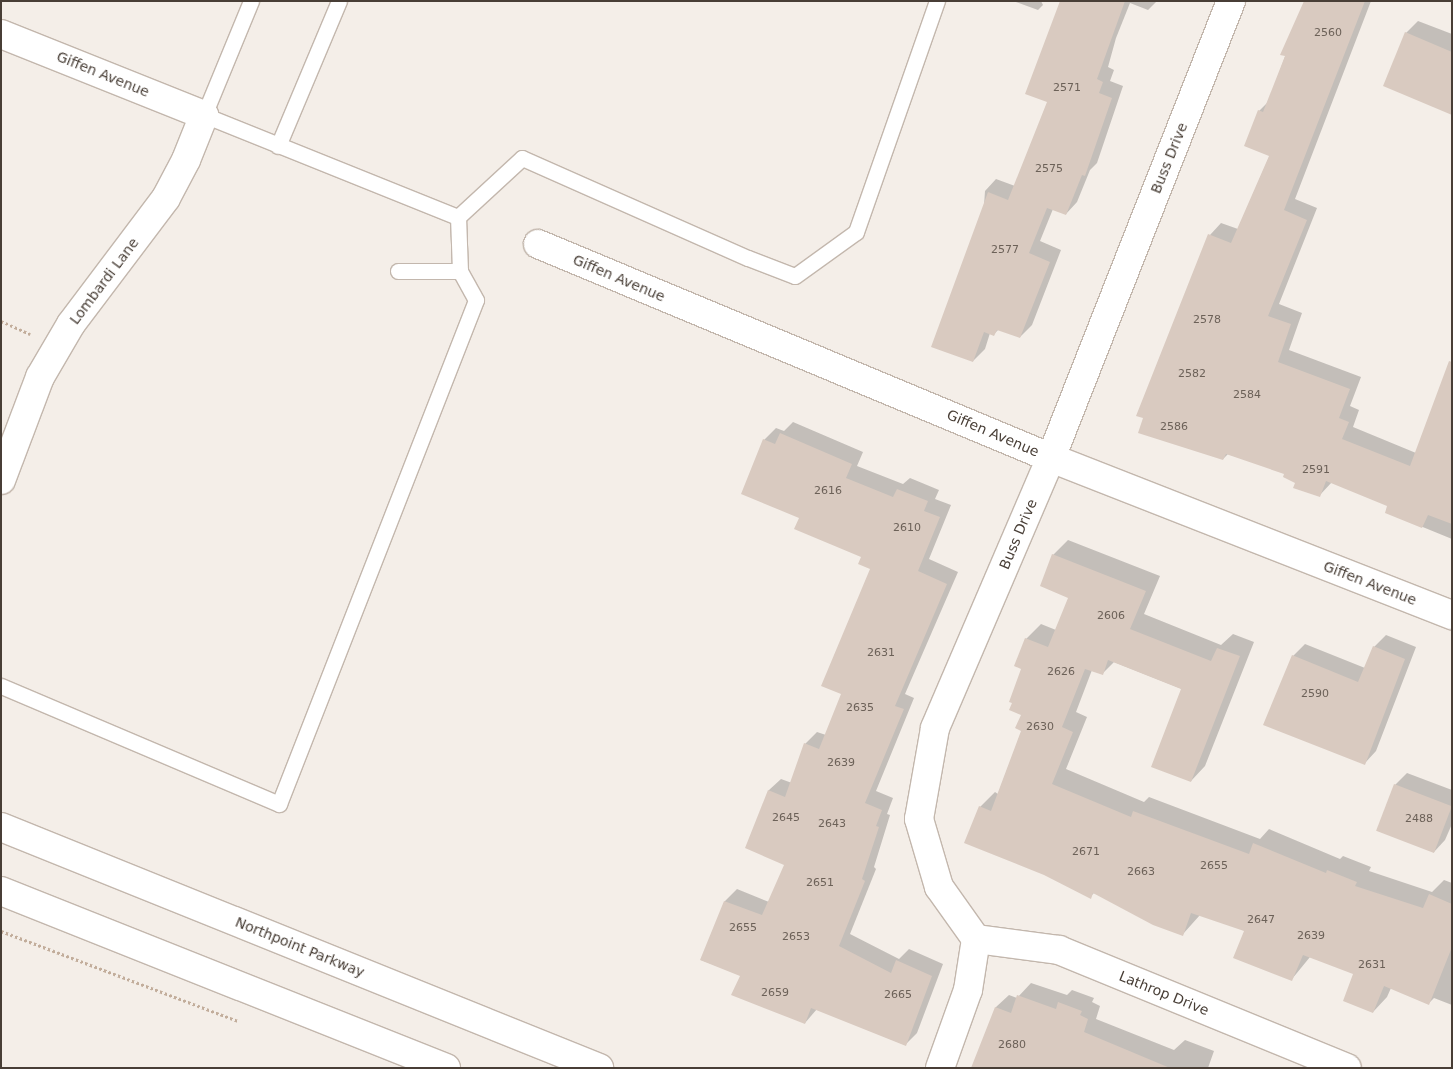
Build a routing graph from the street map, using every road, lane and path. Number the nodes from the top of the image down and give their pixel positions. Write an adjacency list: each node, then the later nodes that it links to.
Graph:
1 (251, 1): 6 (lane)
2 (339, 1): 7 (lane)
3 (937, 1): 8 (lane)
4 (1231, 1): 14 (street, Buss Drive)
5 (1, 34): 6 (street, Giffen Avenue)
6 (204, 115): 7 (lane); 15 (street, Lombardi Lane)
7 (278, 146): 8 (lane)
8 (458, 217): 11 (lane)
9 (538, 244): 14 (street, Giffen Avenue)
10 (398, 271): 11 (lane)
11 (460, 271): 17 (lane)
12 (1, 321): 13 (path)
13 (35, 336)
14 (1051, 458): 16 (street, Giffen Avenue); 21 (street, Buss Drive)
15 (1, 480)
16 (1452, 615)
17 (1, 686)
18 (1, 827): 24 (street, Northpoint Parkway)
19 (1, 891): 23 (street)
20 (1, 931): 22 (path)
21 (976, 939): 25 (street); 26 (street, Lathrop Drive)
22 (242, 1022)
23 (446, 1068)
24 (599, 1068)
25 (940, 1068)
26 (1347, 1068)

